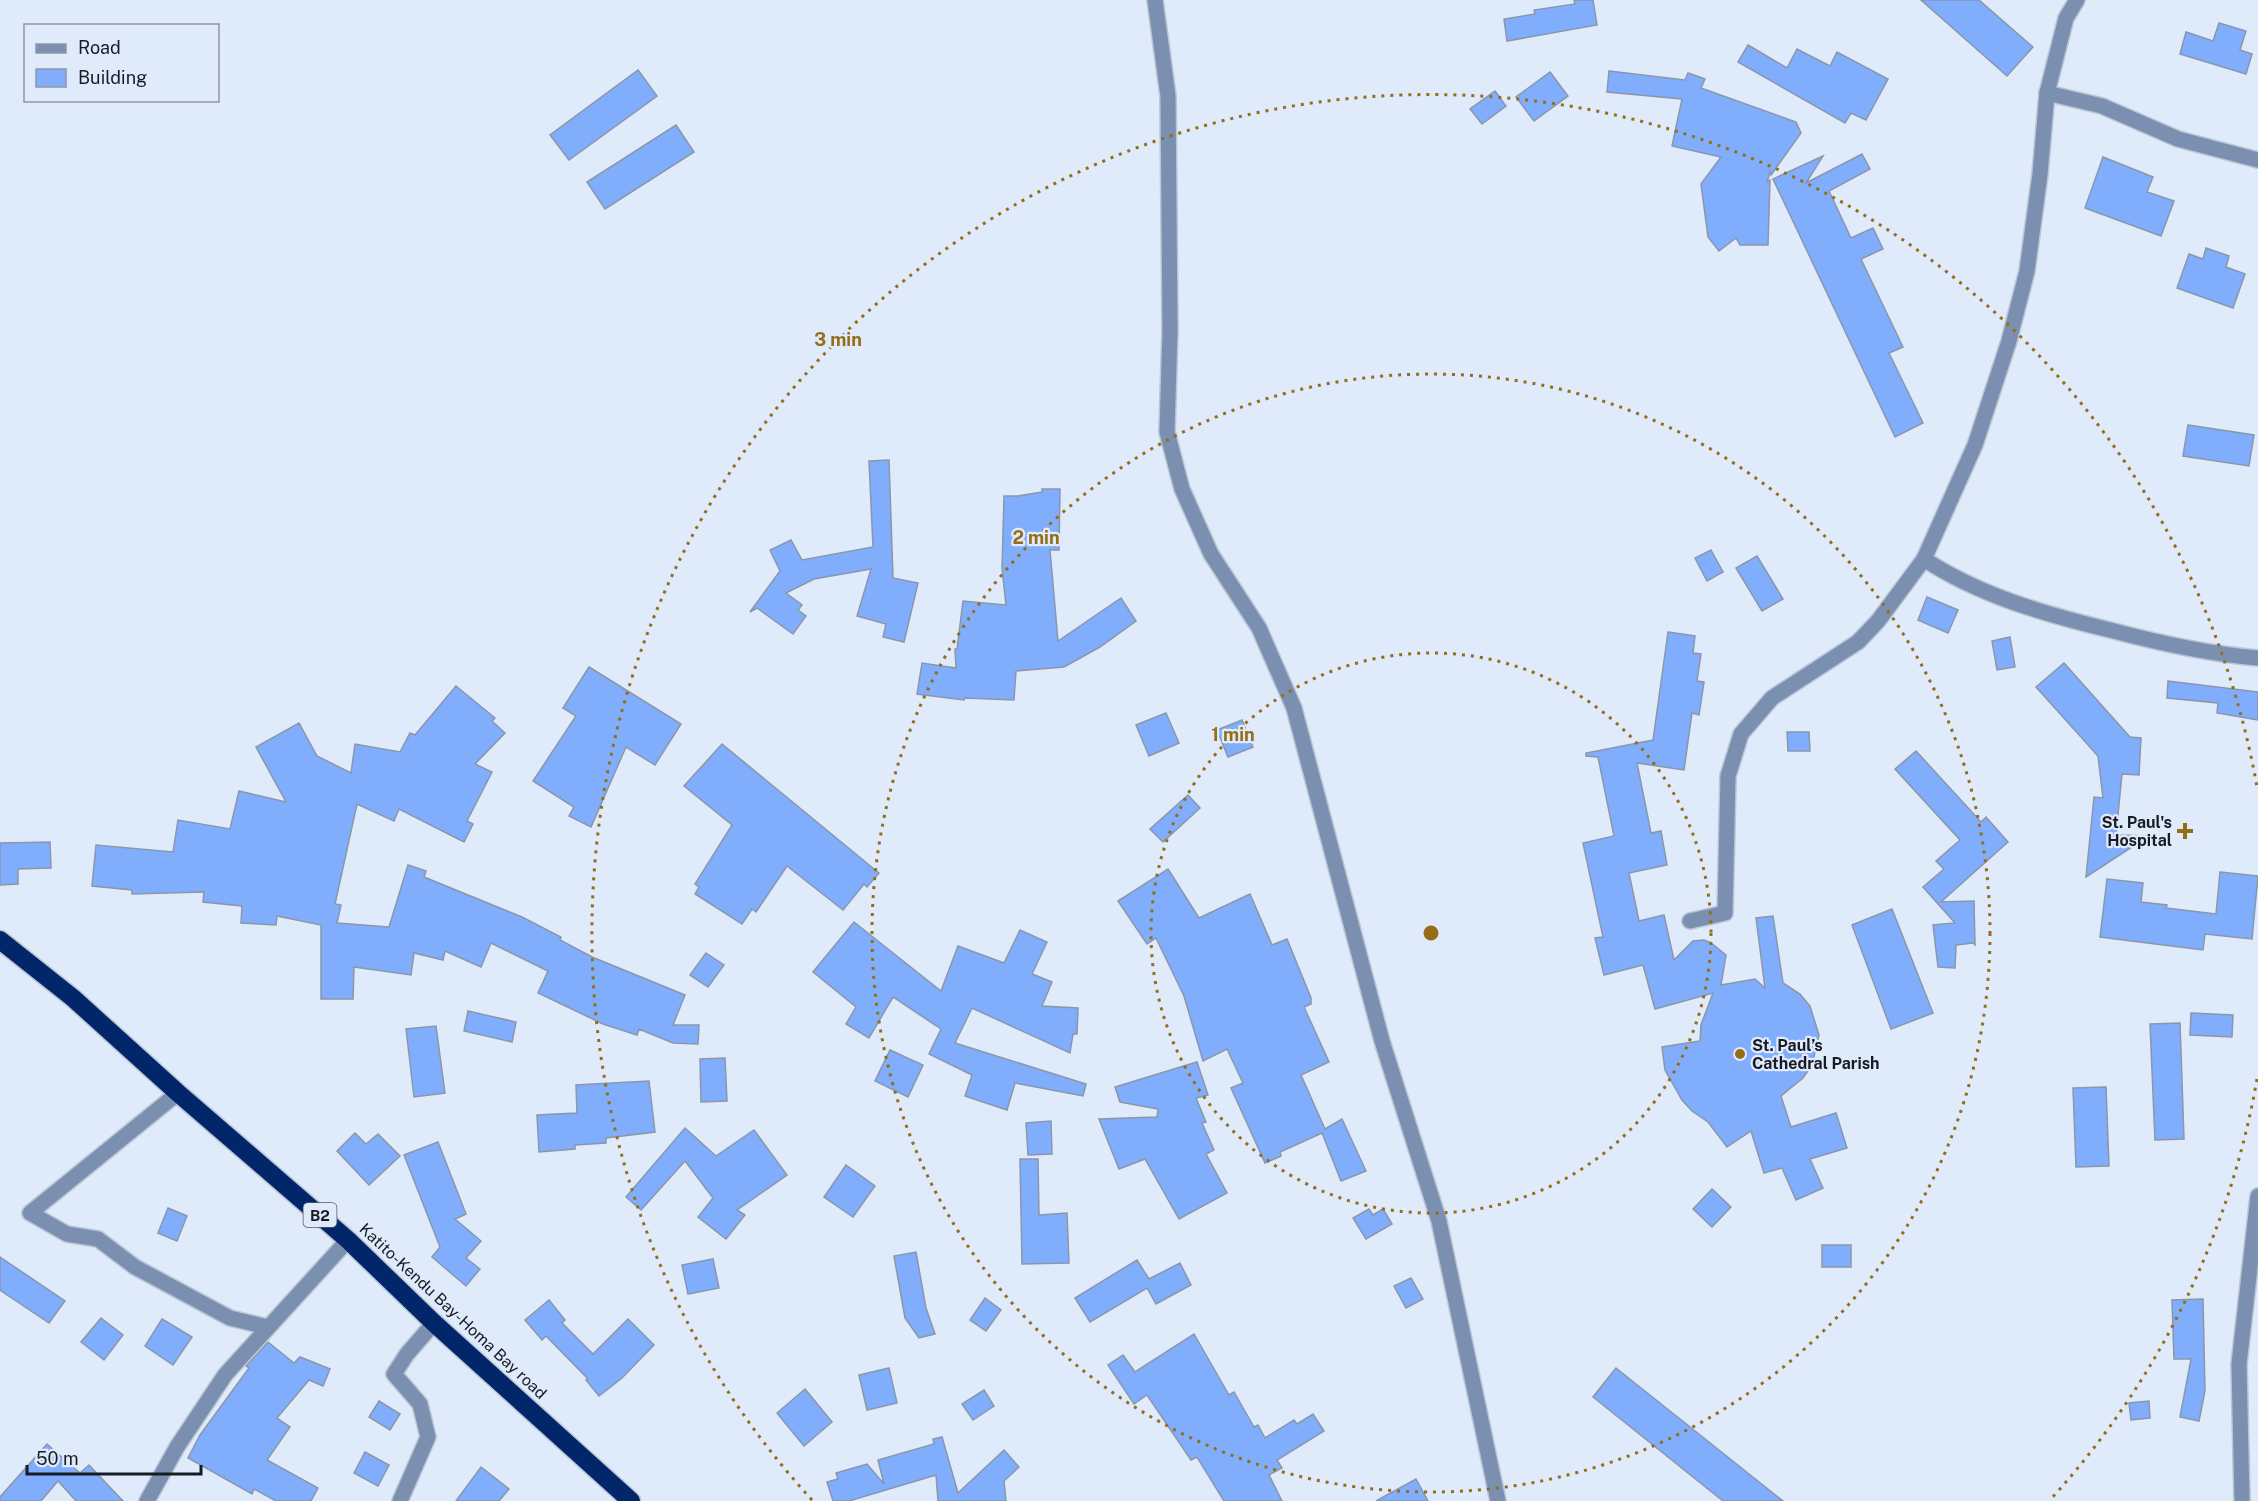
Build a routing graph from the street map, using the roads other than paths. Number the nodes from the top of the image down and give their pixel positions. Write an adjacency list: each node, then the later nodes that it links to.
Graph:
1 (1155, 0): 17 (street)
2 (2077, 0): 3 (street)
3 (2047, 93): 4 (street); 5 (street)
4 (2258, 160)
5 (1924, 559): 6 (street); 7 (street)
6 (2258, 658)
7 (1690, 921)
8 (0, 940): 9 (highway, Katito-Kendu Bay-Homa Bay road / B2)
9 (178, 1093): 11 (highway, Katito-Kendu Bay-Homa Bay road / B2); 13 (street)
10 (2258, 1196): 18 (street)
11 (348, 1240): 12 (highway, Katito-Kendu Bay-Homa Bay road / B2); 13 (street)
12 (434, 1323): 15 (street); 16 (highway, Katito-Kendu Bay-Homa Bay road / B2)
13 (267, 1326): 14 (street)
14 (147, 1501)
15 (400, 1501)
16 (631, 1501)
17 (1498, 1501)
18 (2242, 1501)

